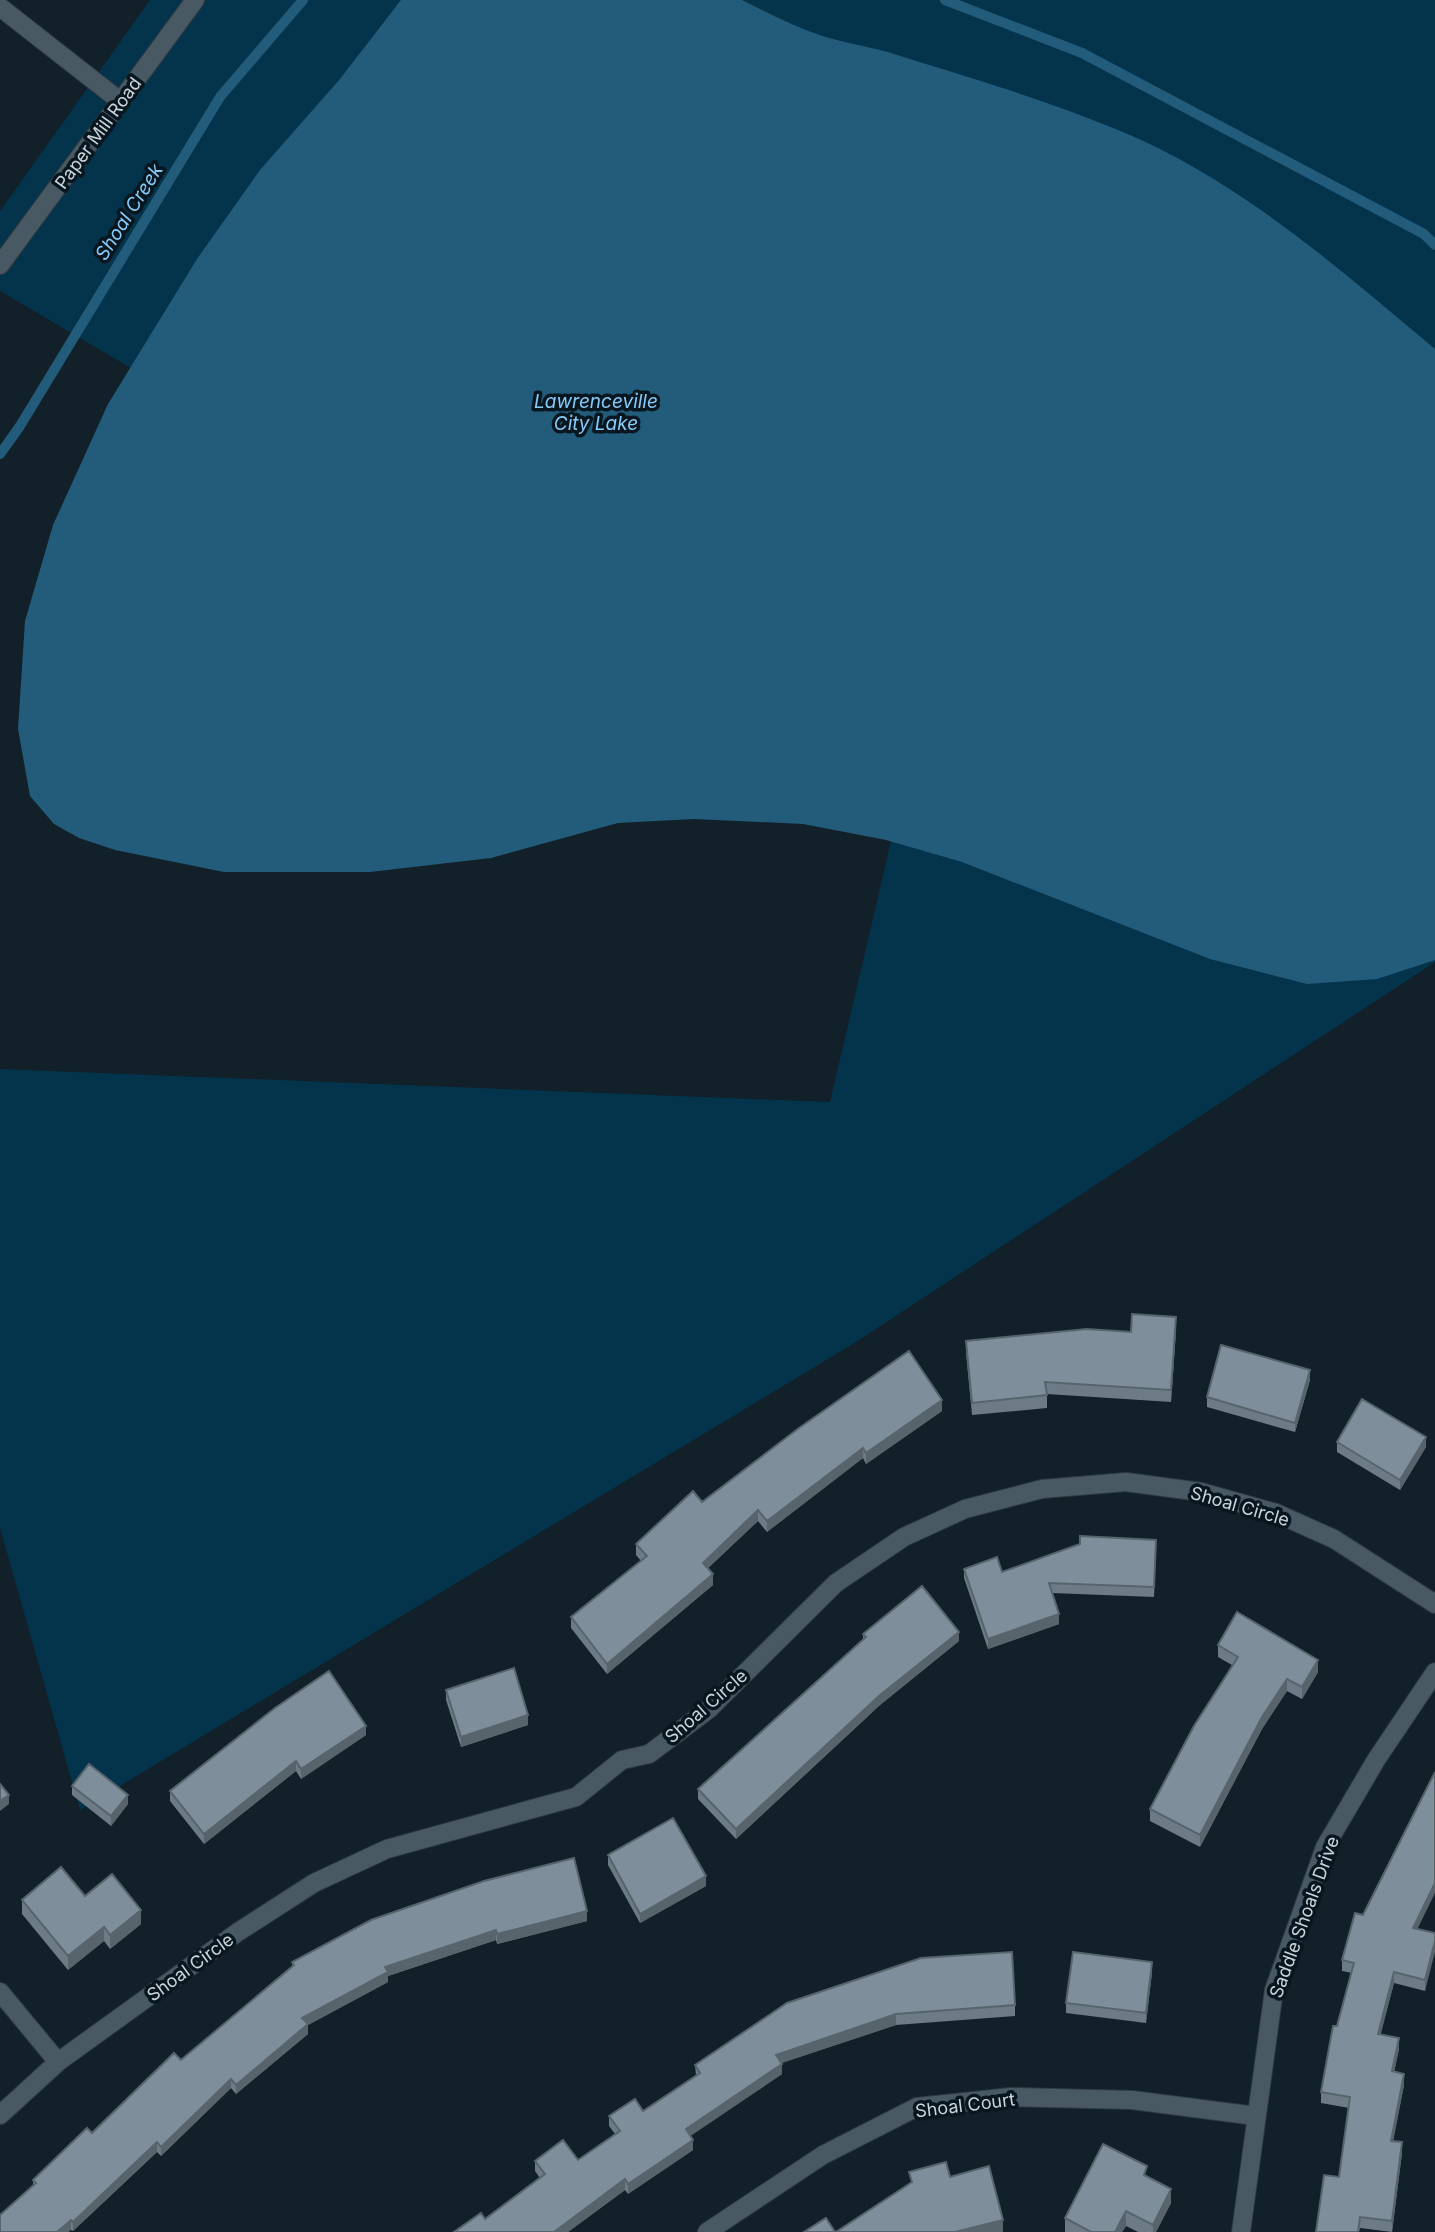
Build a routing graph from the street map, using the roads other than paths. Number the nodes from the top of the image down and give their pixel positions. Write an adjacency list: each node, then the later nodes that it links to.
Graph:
1 (195, 0): 3 (street, Paper Mill Road)
2 (0, 7): 3 (street)
3 (120, 102): 4 (street, Paper Mill Road)
4 (0, 265)
5 (1435, 1604): 8 (street, Shoal Circle)
6 (1435, 1672): 10 (street, Saddle Shoals Drive)
7 (0, 1992): 8 (street)
8 (58, 2062): 9 (street, Shoal Circle)
9 (0, 2115)
10 (1256, 2116): 11 (street, Shoal Court); 12 (street, Saddle Shoals Drive)
11 (707, 2232)
12 (1241, 2232)

